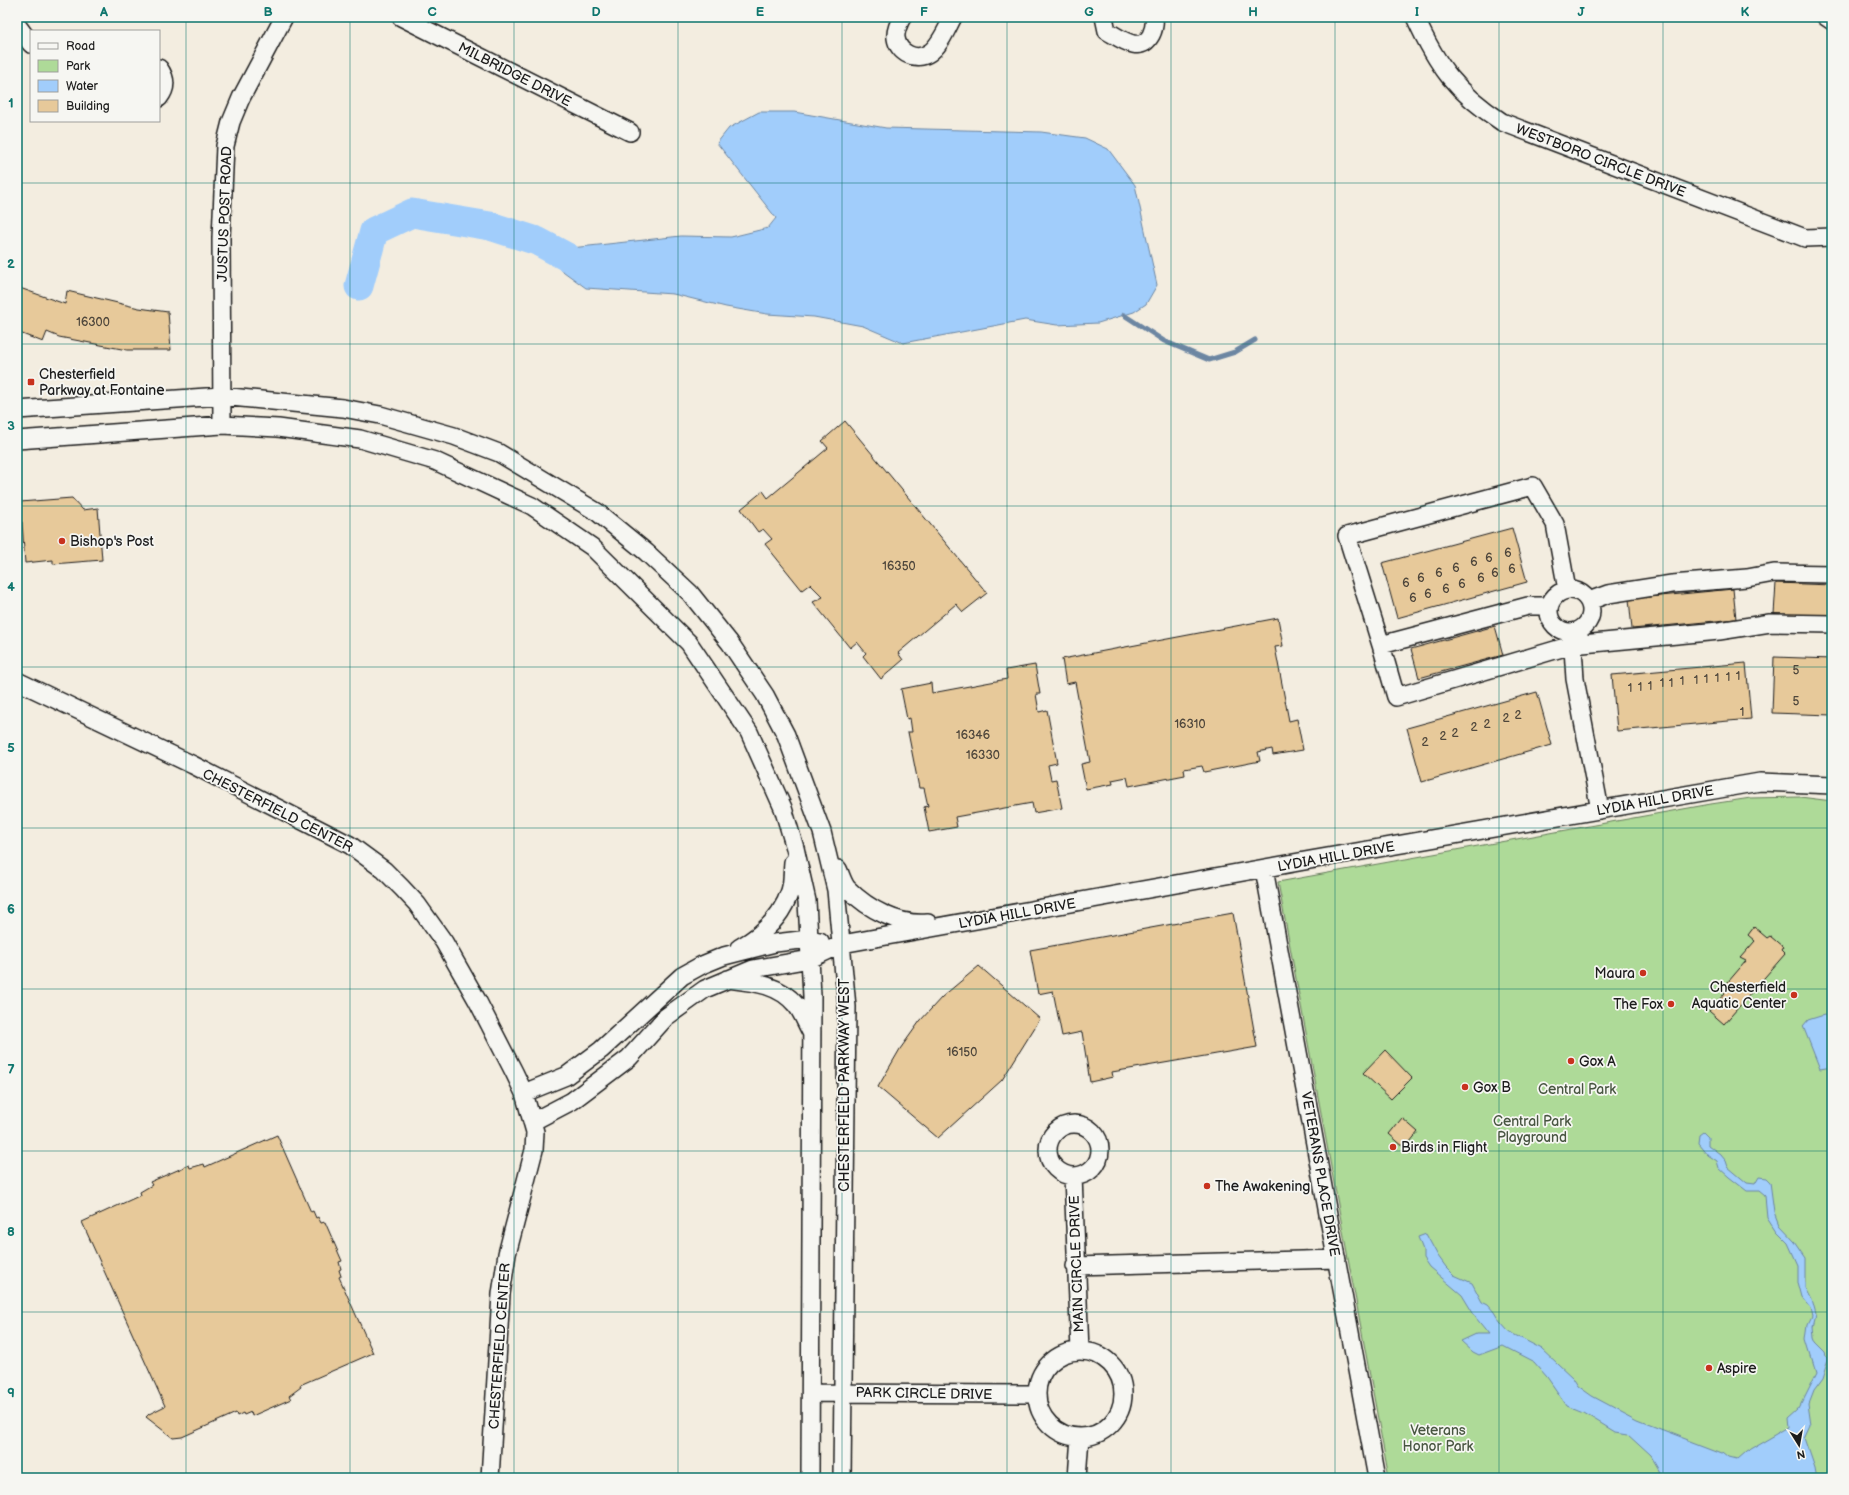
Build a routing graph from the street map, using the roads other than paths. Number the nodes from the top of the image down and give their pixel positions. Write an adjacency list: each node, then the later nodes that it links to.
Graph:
1 (284, 17): 16 (street, JUSTUS POST ROAD)
2 (401, 17): 14 (street, MILBRIDGE DRIVE)
3 (902, 17): 4 (street)
4 (953, 17)
5 (1104, 17): 6 (street)
6 (1154, 17)
7 (1415, 17): 15 (street, WESTBORO CIRCLE DRIVE)
8 (1826, 17): 9 (street)
9 (1832, 21)
10 (17, 25): 11 (street)
11 (30, 43)
12 (160, 70): 13 (street)
13 (160, 96)
14 (630, 132)
15 (1832, 237)
16 (221, 396): 17 (street, CHESTERFIELD PARKWAY WEST); 18 (street, JUSTUS POST ROAD); 30 (street, CHESTERFIELD PARKWAY WEST)
17 (17, 410)
18 (222, 425): 19 (street); 31 (street)
19 (17, 440)
20 (1832, 574): 22 (street)
21 (1567, 590): 22 (street); 23 (street); 26 (street)
22 (1589, 602): 25 (street)
23 (1549, 606): 25 (street); 26 (street)
24 (1832, 624): 25 (street)
25 (1572, 639): 26 (street); 29 (street)
26 (1381, 645)
27 (17, 681): 40 (street, CHESTERFIELD CENTER)
28 (1832, 785): 29 (street, LYDIA HILL DRIVE)
29 (1600, 810): 32 (street, LYDIA HILL DRIVE)
30 (823, 837): 33 (street); 35 (street, CHESTERFIELD PARKWAY WEST)
31 (795, 848): 34 (street); 36 (street)
32 (1264, 869): 33 (street, LYDIA HILL DRIVE); 43 (street, VETERANS PLACE DRIVE)
33 (988, 918): 35 (street, LYDIA HILL DRIVE)
34 (809, 939): 35 (street); 36 (street); 37 (street)
35 (842, 944): 37 (street); 46 (street, CHESTERFIELD PARKWAY WEST)
36 (724, 956): 40 (street)
37 (810, 959): 38 (street); 39 (street)
38 (728, 979): 39 (street); 41 (street)
39 (812, 1034): 47 (street)
40 (524, 1094): 41 (street, CHESTERFIELD CENTER)
41 (532, 1122): 50 (street, CHESTERFIELD CENTER)
42 (1073, 1176): 44 (street, MAIN CIRCLE DRIVE)
43 (1337, 1259): 44 (street); 54 (street, VETERANS PLACE DRIVE)
44 (1075, 1266): 45 (street, MAIN CIRCLE DRIVE)
45 (1080, 1351): 48 (street, MAIN CIRCLE DRIVE); 49 (street, MAIN CIRCLE DRIVE)
46 (843, 1392): 47 (street, PARK CIRCLE DRIVE); 48 (street, PARK CIRCLE DRIVE); 52 (street, CHESTERFIELD PARKWAY WEST)
47 (811, 1393): 51 (street)
48 (1037, 1394): 49 (street, MAIN CIRCLE DRIVE)
49 (1080, 1436): 53 (street)
50 (490, 1478)
51 (810, 1478)
52 (842, 1478)
53 (1077, 1478)
54 (1378, 1478)

